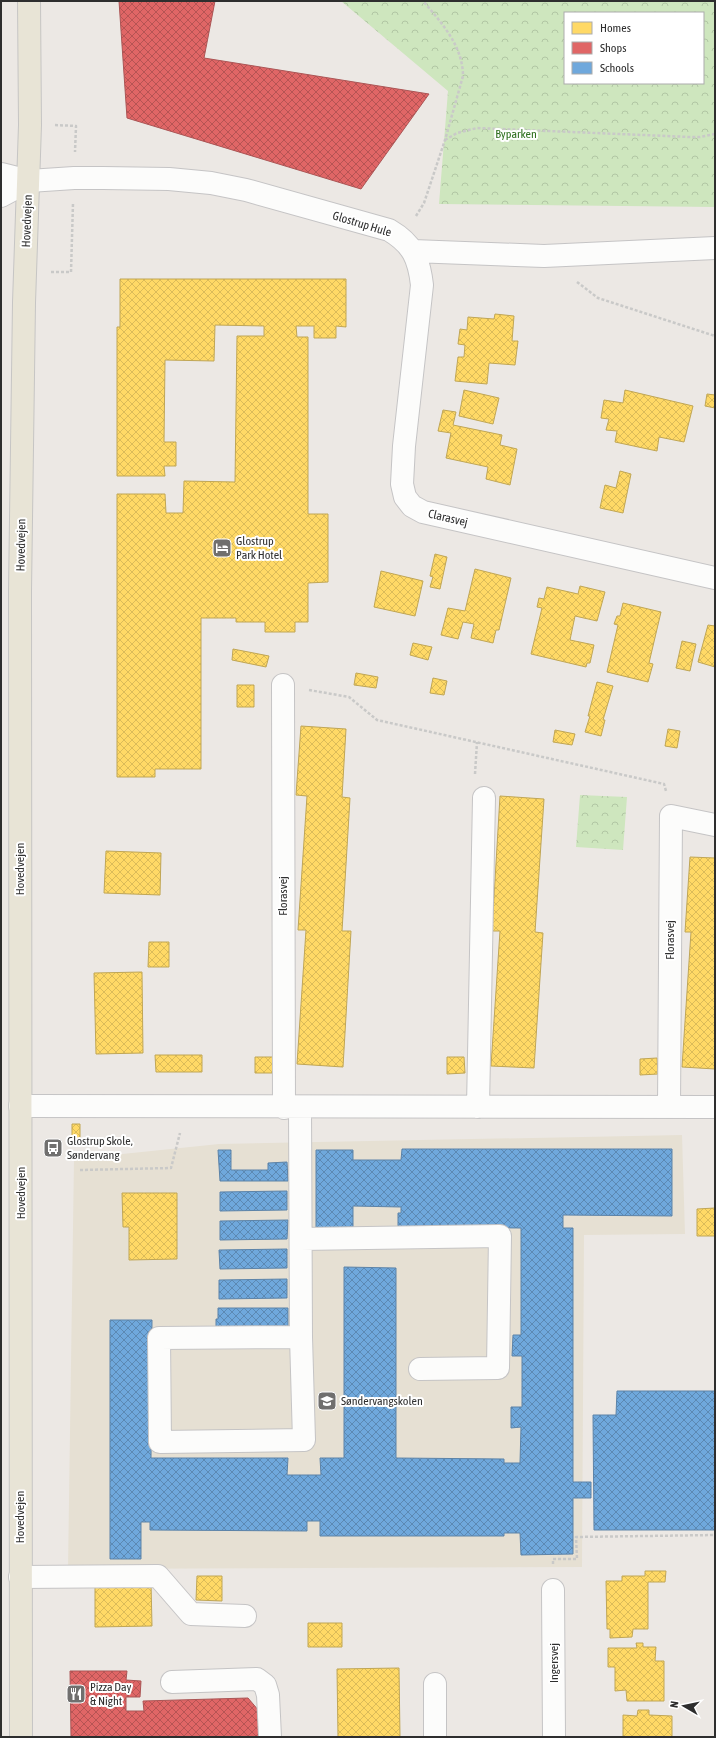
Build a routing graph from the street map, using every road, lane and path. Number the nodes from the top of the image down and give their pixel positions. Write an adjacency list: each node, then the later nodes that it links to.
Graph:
1 (29, 1): 3 (main road, Hovedvejen)
2 (423, 1): 5 (path)
3 (30, 124): 7 (path); 8 (main road, Hovedvejen)
4 (715, 134): 5 (path)
5 (445, 140): 10 (path)
6 (1, 174): 8 (street)
7 (74, 178): 8 (street, Glostrup Hule); 10 (street, Glostrup Hule); 13 (path)
8 (29, 181): 9 (street); 20 (main road, Hovedvejen)
9 (1, 196)
10 (408, 244): 12 (street, Glostrup Hule); 15 (street, Clarasvej)
11 (715, 248): 12 (street, Glostrup Hule)
12 (544, 256): 14 (path)
13 (71, 272)
14 (715, 336)
15 (715, 578)
16 (283, 685): 18 (path); 22 (street, Florasvej)
17 (484, 798): 23 (street)
18 (671, 816): 19 (street); 24 (street, Florasvej)
19 (715, 825)
20 (20, 1106): 21 (street); 31 (main road, Hovedvejen)
21 (186, 1107): 22 (street); 26 (path)
22 (292, 1107): 23 (street); 27 (street, Florasvej)
23 (478, 1107): 24 (street)
24 (669, 1107): 25 (street)
25 (715, 1107)
26 (80, 1170)
27 (301, 1239): 28 (street, Florasvej); 29 (street)
28 (301, 1337): 28 (street, Florasvej)
29 (420, 1369)
30 (715, 1535): 32 (path)
31 (20, 1577): 33 (street); 36 (main road, Hovedvejen)
32 (553, 1590): 39 (street, Ingersvej)
33 (245, 1616)
34 (172, 1682): 37 (street)
35 (435, 1684): 38 (street)
36 (20, 1737)
37 (270, 1737)
38 (435, 1737)
39 (554, 1737)

